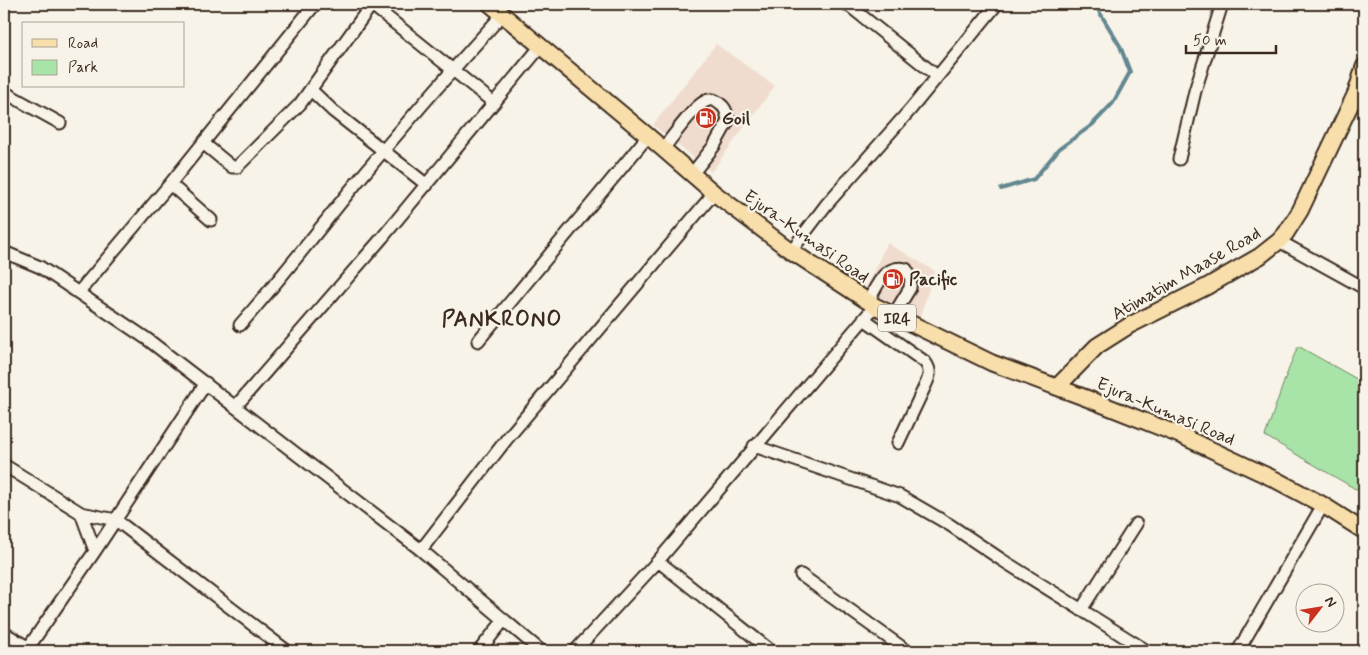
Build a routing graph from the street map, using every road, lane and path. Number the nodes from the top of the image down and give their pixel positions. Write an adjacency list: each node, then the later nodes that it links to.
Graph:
1 (315, 4): 18 (street)
2 (372, 4): 10 (street); 12 (street)
3 (490, 4): 7 (main road, Ejura-Kumasi Road / IR4)
4 (847, 4): 11 (street)
5 (997, 4): 11 (street)
6 (1222, 4): 21 (street)
7 (503, 14): 8 (main road, Ejura-Kumasi Road / IR4); 10 (street)
8 (541, 46): 15 (street); 17 (main road, Ejura-Kumasi Road / IR4)
9 (1364, 67): 14 (main road, Atimatim Maase Road)
10 (453, 69): 15 (street); 20 (street)
11 (938, 76): 28 (street)
12 (310, 90): 18 (street); 20 (street)
13 (4, 92): 16 (street)
14 (1360, 93): 27 (main road, Atimatim Maase Road)
15 (494, 103): 24 (street)
16 (60, 123)
17 (648, 136): 19 (main road, Ejura-Kumasi Road / IR4); 36 (street)
18 (203, 143): 23 (street)
19 (663, 149): 22 (main road, Ejura-Kumasi Road / IR4); 22 (street)
20 (383, 152): 24 (street); 35 (street)
21 (1179, 160)
22 (692, 174): 25 (main road, Ejura-Kumasi Road / IR4)
23 (170, 184): 26 (street); 31 (street)
24 (428, 185): 39 (street)
25 (714, 193): 28 (main road, Ejura-Kumasi Road / IR4); 48 (street)
26 (211, 220)
27 (1279, 241): 30 (street); 38 (main road, Atimatim Maase Road)
28 (792, 251): 32 (main road, Ejura-Kumasi Road / IR4)
29 (4, 252): 31 (street)
30 (1364, 288)
31 (79, 292): 37 (street)
32 (871, 304): 33 (main road, Ejura-Kumasi Road / IR4); 33 (street); 34 (street)
33 (893, 316): 38 (main road, Ejura-Kumasi Road / IR4)
34 (864, 319): 40 (street); 41 (street)
35 (240, 324)
36 (478, 340)
37 (206, 383): 39 (street); 45 (street)
38 (1057, 387): 43 (main road, Ejura-Kumasi Road / IR4)
39 (236, 406): 48 (street)
40 (898, 442)
41 (754, 446): 50 (street); 52 (street)
42 (4, 465): 44 (street)
43 (1322, 505): 47 (main road, Ejura-Kumasi Road / IR4); 63 (street)
44 (80, 513): 45 (street); 49 (street)
45 (116, 520): 49 (street); 56 (street)
46 (1136, 524): 52 (street)
47 (1364, 531)
48 (420, 550): 53 (street)
49 (95, 551): 55 (street)
50 (658, 561): 59 (street); 60 (street)
51 (801, 575): 61 (street)
52 (1081, 610): 62 (street)
53 (504, 620): 57 (street); 58 (street)
54 (4, 633): 55 (street)
55 (29, 650)
56 (287, 651)
57 (479, 651)
58 (540, 651)
59 (575, 651)
60 (770, 651)
61 (905, 651)
62 (1147, 651)
63 (1238, 651)

